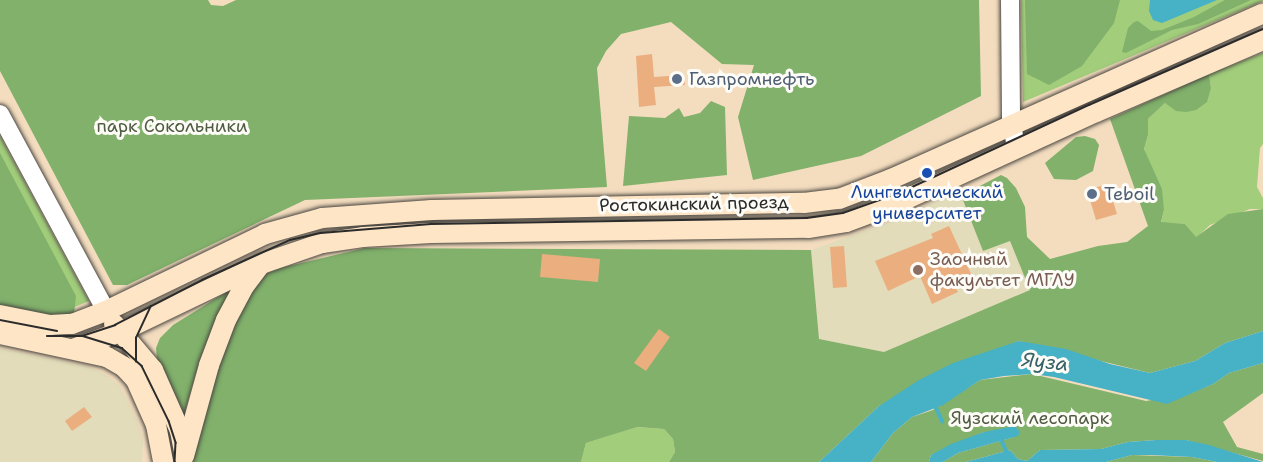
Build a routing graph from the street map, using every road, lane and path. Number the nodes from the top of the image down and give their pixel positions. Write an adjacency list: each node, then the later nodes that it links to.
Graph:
1 (1010, 0): 5 (street)
2 (1263, 13): 5 (main road, Ростокинский проезд)
3 (1263, 40): 6 (main road, Ростокинский проезд)
4 (0, 114): 8 (street)
5 (1013, 124): 6 (street); 8 (main road, Ростокинский проезд)
6 (1016, 148): 7 (main road, Ростокинский проезд)
7 (261, 264): 10 (main road, Ростокинский проезд); 14 (main road)
8 (106, 311): 9 (main road, Ростокинский проезд); 10 (main road)
9 (0, 315)
10 (120, 332): 12 (main road, Ростокинский проезд); 13 (main road); 14 (main road)
11 (0, 334): 12 (main road)
12 (73, 349): 13 (main road)
13 (136, 380): 15 (main road)
14 (184, 459)
15 (163, 462)

